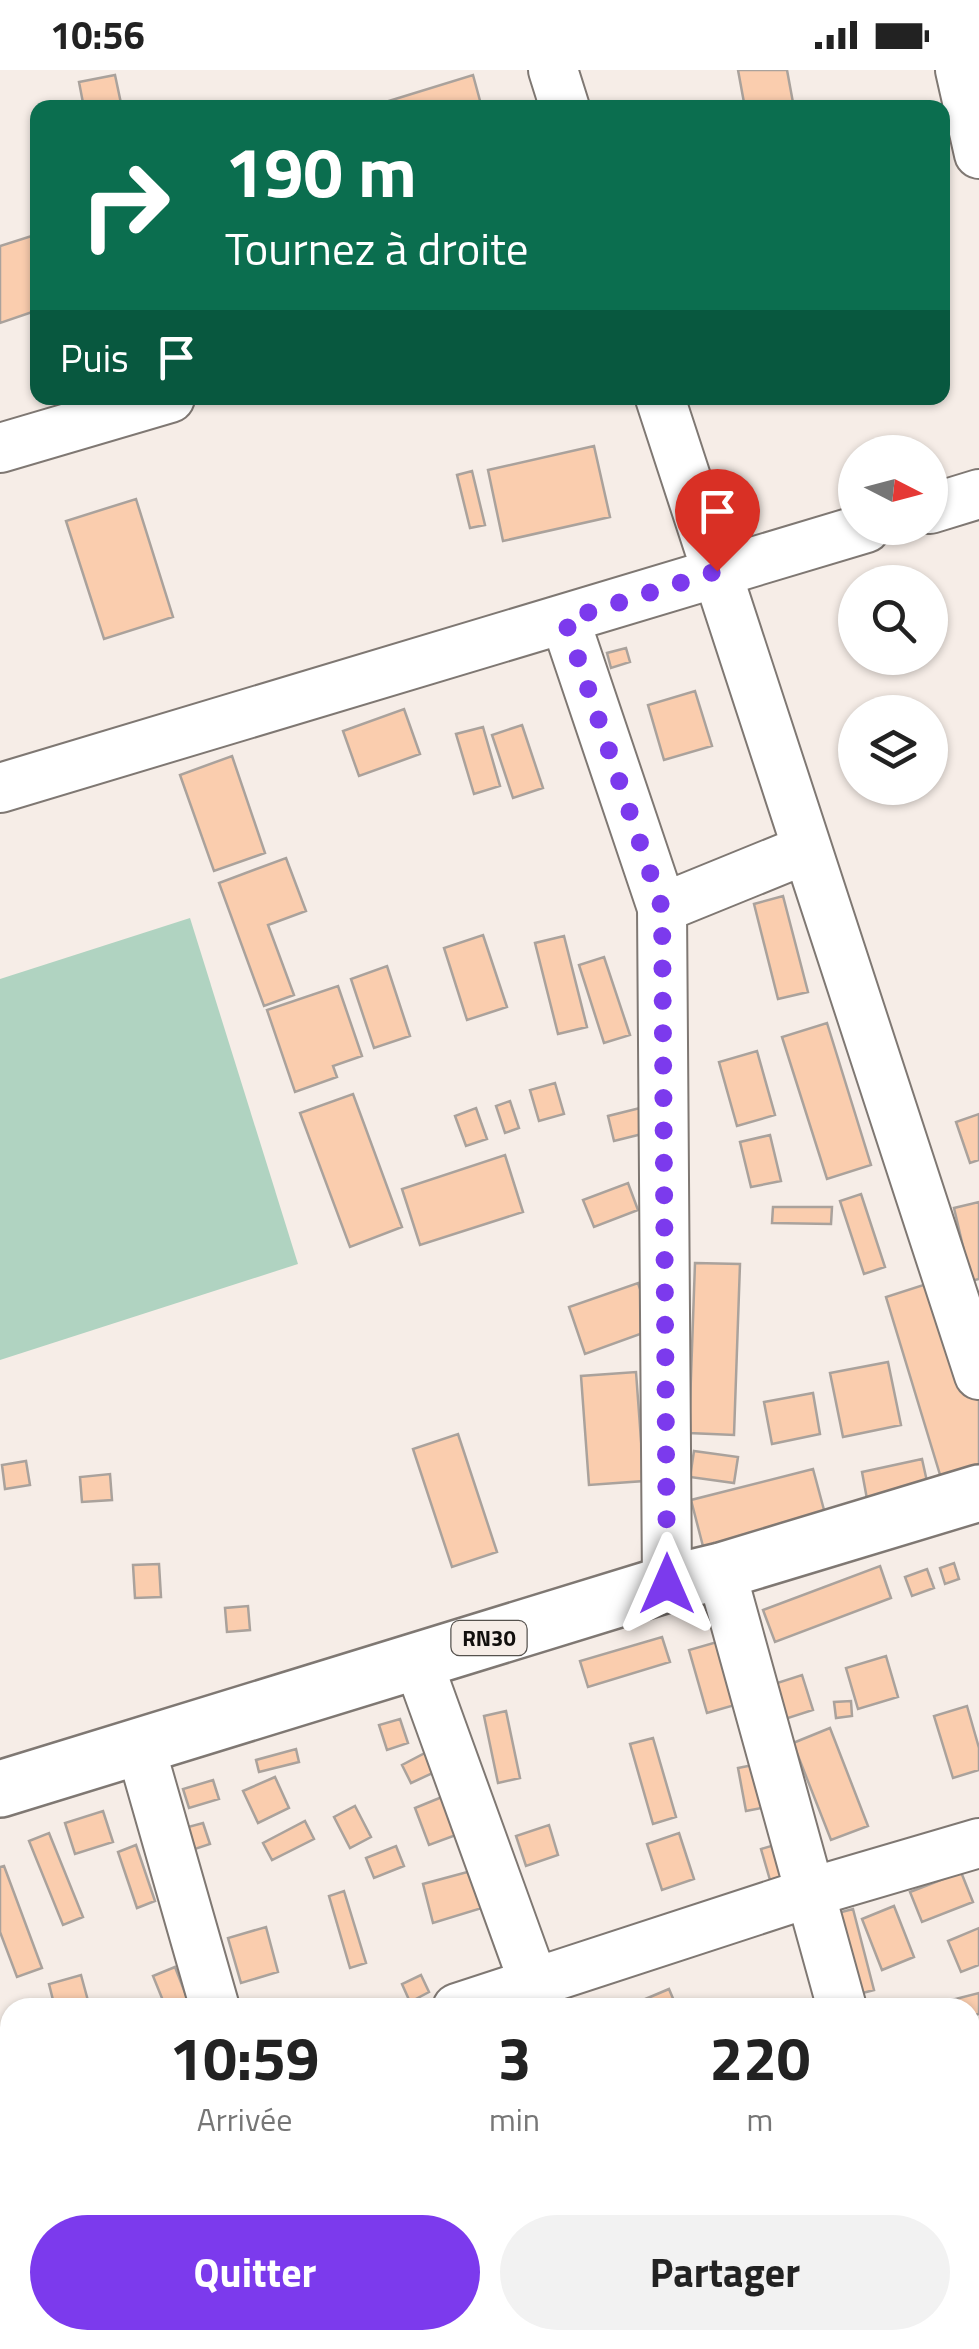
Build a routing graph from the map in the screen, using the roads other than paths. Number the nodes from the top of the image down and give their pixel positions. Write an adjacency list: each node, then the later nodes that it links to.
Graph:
1 (553, 70): 3 (street)
2 (960, 70): 4 (street)
3 (562, 100)
4 (979, 154)
5 (146, 405): 7 (street)
6 (662, 405): 11 (street)
7 (0, 448)
8 (979, 494): 9 (street)
9 (948, 503)
10 (838, 536): 11 (street)
11 (717, 571): 12 (street); 14 (street)
12 (565, 620): 13 (street); 15 (street)
13 (0, 788)
14 (807, 849): 15 (street); 16 (street)
15 (662, 908): 19 (street)
16 (979, 1375)
17 (979, 1492): 18 (main road, RN30)
18 (720, 1571): 19 (main road, RN30); 24 (street)
19 (667, 1584): 20 (main road, RN30)
20 (416, 1660): 21 (main road, RN30); 25 (street)
21 (140, 1746): 22 (main road, RN30); 26 (street)
22 (0, 1789)
23 (979, 1843): 24 (street)
24 (812, 1892): 25 (street); 27 (street)
25 (539, 1996)
26 (212, 1998)
27 (839, 1998)

